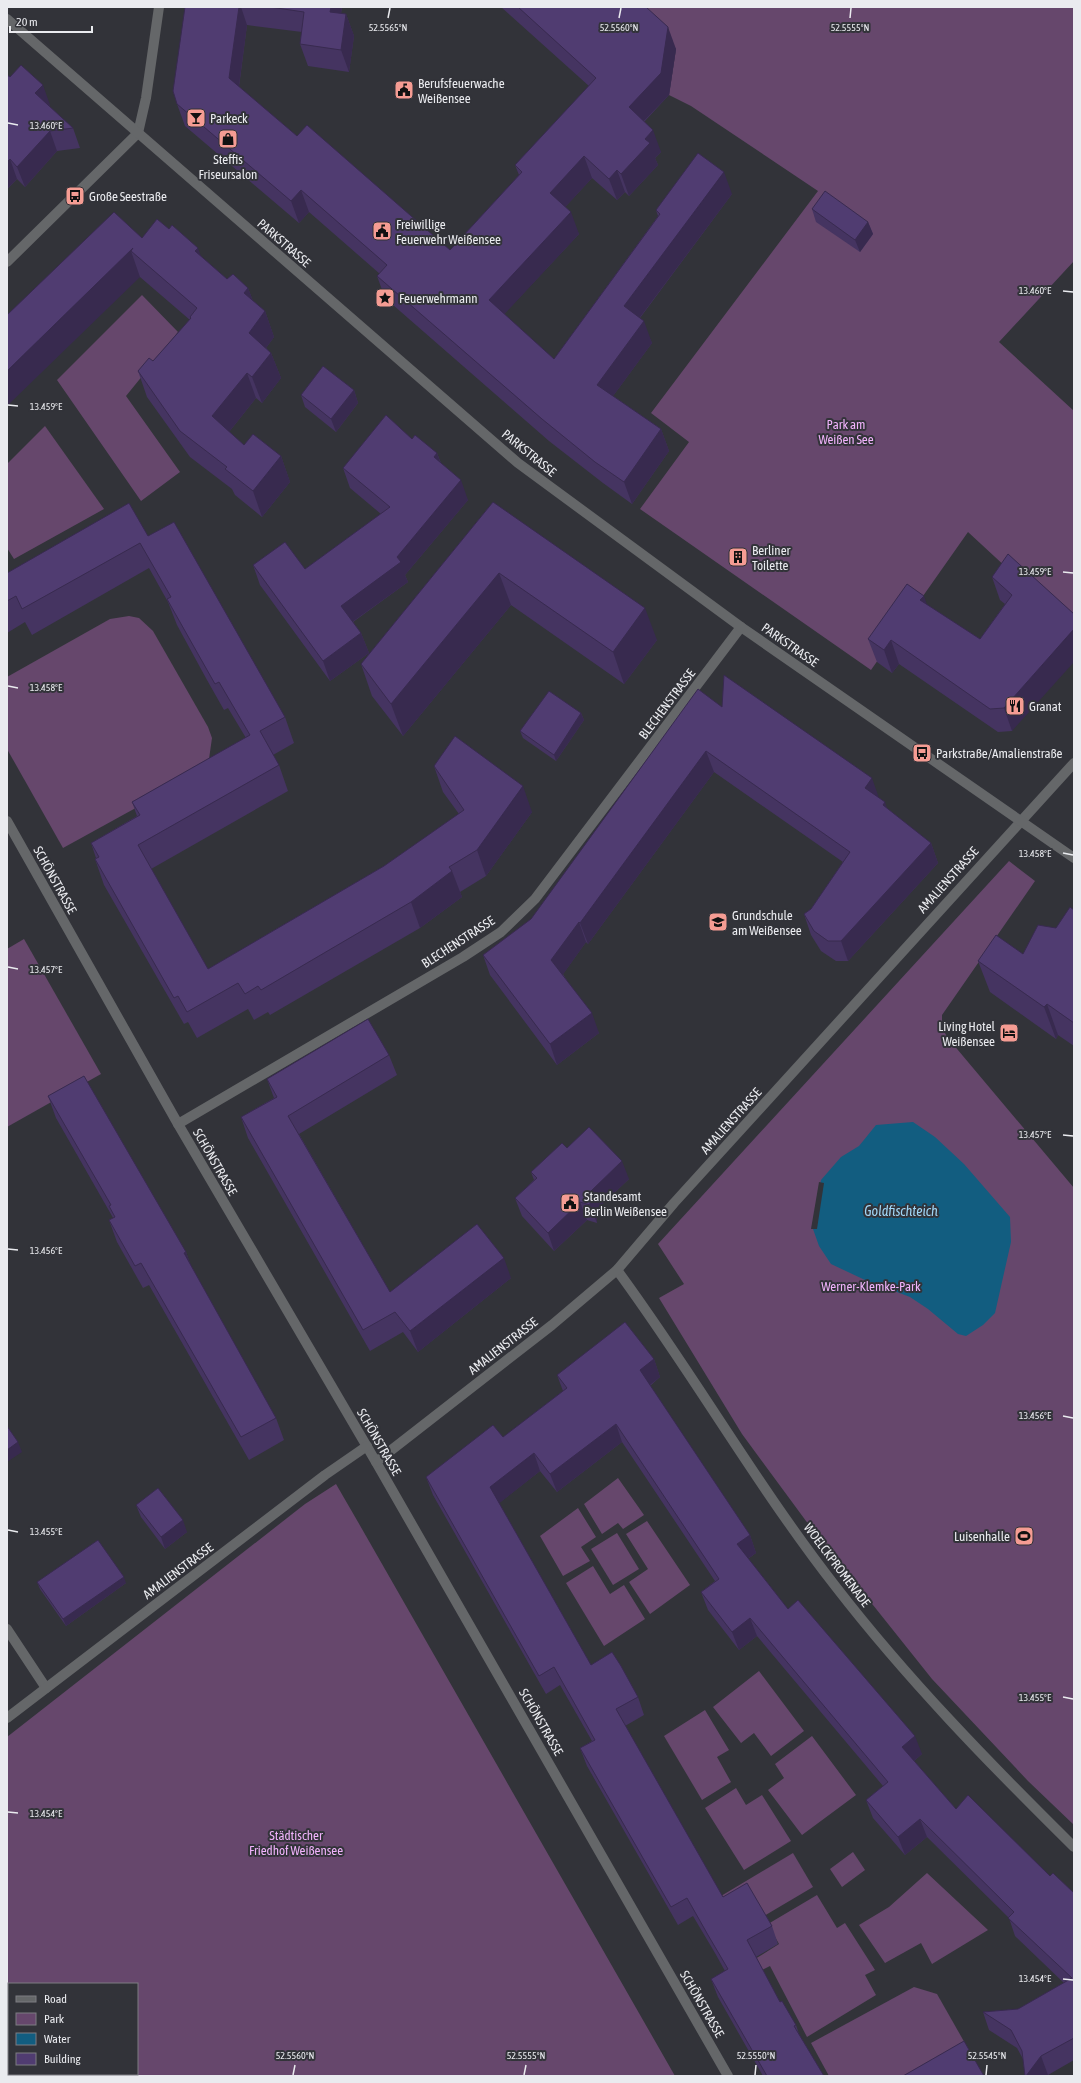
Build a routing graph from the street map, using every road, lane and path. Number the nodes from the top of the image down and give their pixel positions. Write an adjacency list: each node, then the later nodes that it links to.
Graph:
1 (159, 7): 3 (street)
2 (7, 19): 3 (street, PARKSTRASSE)
3 (138, 133): 4 (street); 5 (street, PARKSTRASSE)
4 (7, 262)
5 (741, 627): 7 (street, PARKSTRASSE); 10 (street, BLECHENSTRASSE)
6 (1074, 763): 7 (street, AMALIENSTRASSE)
7 (1020, 820): 9 (street, PARKSTRASSE); 11 (street, AMALIENSTRASSE)
8 (7, 821): 10 (street, SCHÖNSTRASSE)
9 (1074, 858)
10 (178, 1124): 12 (street, SCHÖNSTRASSE)
11 (617, 1270): 13 (street, AMALIENSTRASSE); 17 (street, WOELCKPROMENADE)
12 (366, 1446): 13 (street, SCHÖNSTRASSE); 15 (street, AMALIENSTRASSE)
13 (376, 1462): 18 (street, SCHÖNSTRASSE)
14 (7, 1629): 15 (street)
15 (46, 1688): 16 (street, AMALIENSTRASSE)
16 (7, 1718)
17 (1074, 1847)
18 (728, 2076)

